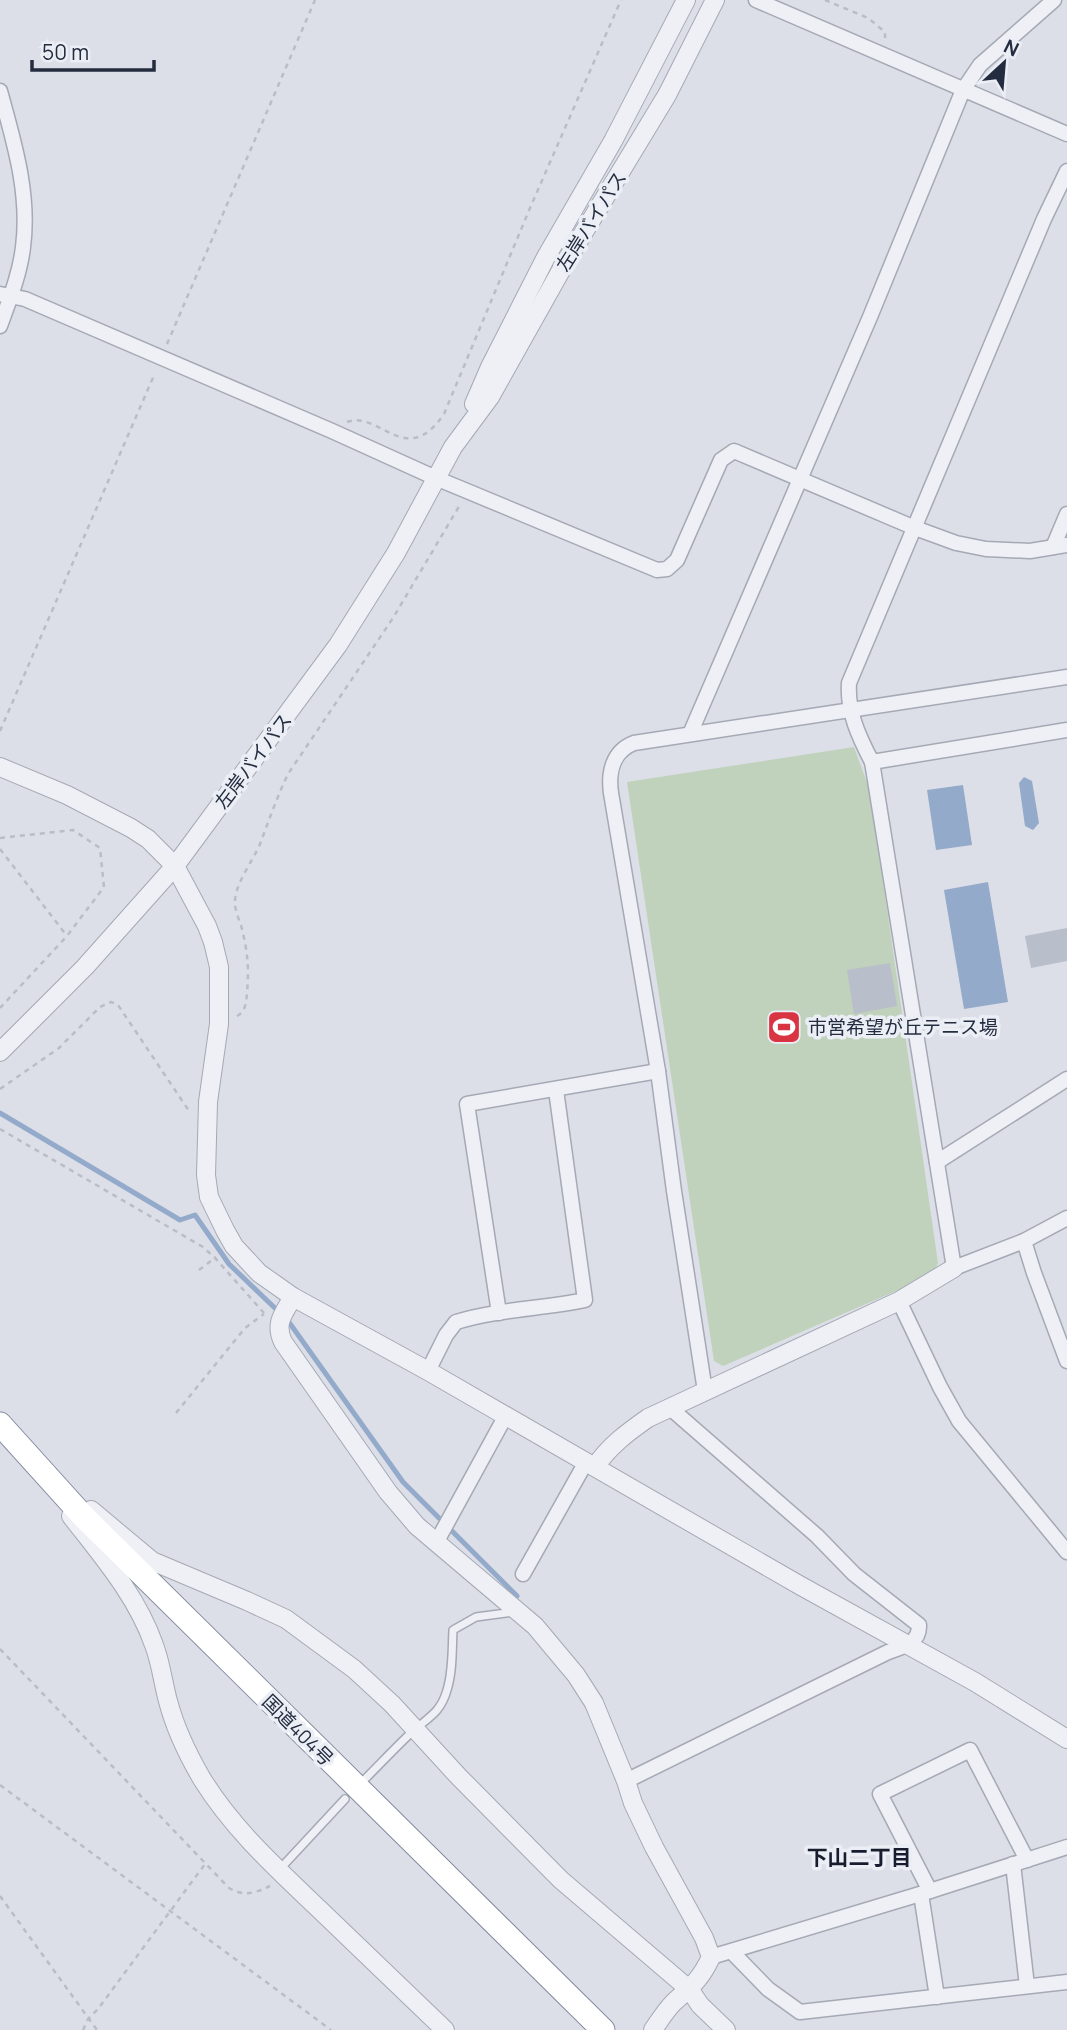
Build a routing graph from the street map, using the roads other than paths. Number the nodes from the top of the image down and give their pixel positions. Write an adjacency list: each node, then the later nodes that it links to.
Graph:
1 (686, 0): 11 (street, 左岸バイパス)
2 (715, 0): 11 (street, 左岸バイパス)
3 (756, 0): 5 (street)
4 (1054, 0): 5 (street)
5 (963, 90): 7 (street); 13 (street)
6 (0, 91): 9 (street)
7 (1067, 134)
8 (1067, 171): 15 (street)
9 (5, 295): 10 (street); 12 (street)
10 (0, 326)
11 (460, 437): 12 (street, 左岸バイパス)
12 (438, 479): 13 (street); 23 (street, 左岸バイパス)
13 (799, 480): 15 (street); 20 (street)
14 (1067, 514): 16 (street)
15 (915, 528): 16 (street); 18 (street)
16 (1060, 546)
17 (1067, 677): 18 (street)
18 (850, 710): 20 (street); 21 (street)
19 (1067, 730): 21 (street)
20 (690, 734): 25 (street)
21 (872, 762): 28 (street)
22 (0, 767): 23 (street)
23 (175, 866): 24 (street, 左岸バイパス); 32 (street)
24 (0, 1052)
25 (658, 1071): 27 (street); 37 (street)
26 (1067, 1079): 28 (street)
27 (556, 1090): 34 (street); 34 (street)
28 (937, 1162): 31 (street)
29 (1067, 1218): 30 (street)
30 (1024, 1241): 31 (street); 35 (street)
31 (954, 1268): 33 (street)
32 (293, 1297): 36 (street); 42 (street)
33 (898, 1301): 37 (street); 43 (street)
34 (499, 1313): 36 (street)
35 (1067, 1360)
36 (428, 1371): 39 (street)
37 (705, 1391): 38 (street)
38 (669, 1407): 41 (street); 46 (street)
39 (505, 1417): 41 (street); 42 (street)
40 (0, 1424): 47 (street); 54 (street); 63 (highway, 国道404号)
41 (591, 1465): 44 (street); 46 (street)
42 (436, 1543): 45 (street)
43 (1067, 1552)
44 (523, 1574)
45 (518, 1612): 47 (lane); 50 (street)
46 (907, 1646): 48 (street); 50 (street)
47 (415, 1729): 49 (lane); 60 (street)
48 (1067, 1739)
49 (366, 1778)
50 (626, 1781): 57 (street)
51 (345, 1799): 54 (lane)
52 (1067, 1847): 53 (street)
53 (1020, 1862): 55 (street); 55 (street); 59 (street)
54 (279, 1870): 62 (street)
55 (926, 1892): 56 (street); 61 (street)
56 (732, 1952): 57 (street); 61 (street)
57 (711, 1957): 60 (street)
58 (1067, 1982): 59 (street)
59 (1027, 1986): 61 (street)
60 (690, 1990): 64 (street); 65 (street)
61 (937, 1997)
62 (445, 2030)
63 (603, 2030)
64 (653, 2030)
65 (726, 2030)

